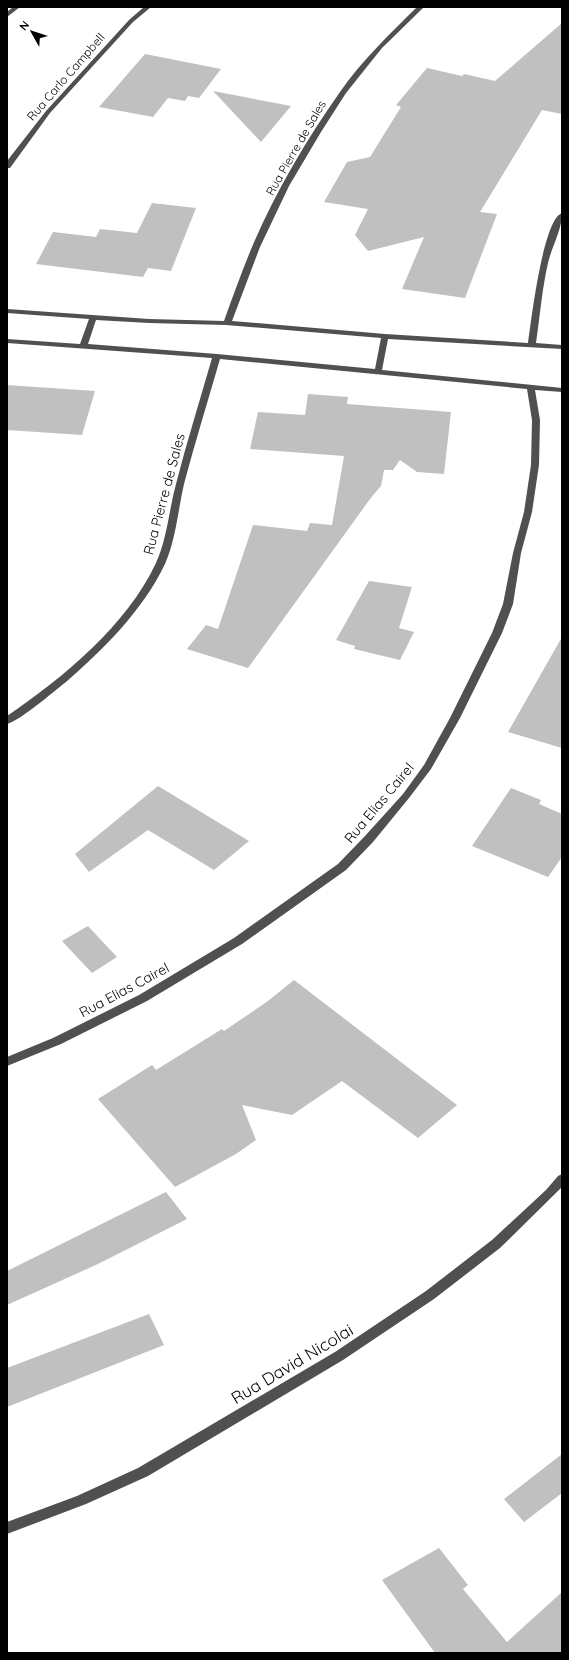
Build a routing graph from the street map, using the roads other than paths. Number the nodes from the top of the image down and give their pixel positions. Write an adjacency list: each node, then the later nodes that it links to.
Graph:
1 (17, 7): 4 (street)
2 (148, 7): 5 (street, Rua Carlo Campbell)
3 (421, 7): 9 (street, Rua Pierre de Sales)
4 (7, 15)
5 (7, 166)
6 (562, 215): 12 (street)
7 (7, 312): 8 (street)
8 (93, 318): 9 (street); 13 (street)
9 (227, 323): 10 (street)
10 (385, 336): 12 (street); 16 (street)
11 (7, 341): 13 (street)
12 (532, 345): 14 (street)
13 (83, 346): 15 (street)
14 (562, 347)
15 (216, 356): 16 (street); 19 (street, Rua Pierre de Sales)
16 (378, 372): 17 (street)
17 (531, 388): 18 (street); 20 (street, Rua Elias Cairel)
18 (562, 390)
19 (7, 721)
20 (7, 1062)
21 (562, 1179): 22 (street, Rua David Nicolai)
22 (7, 1528)

